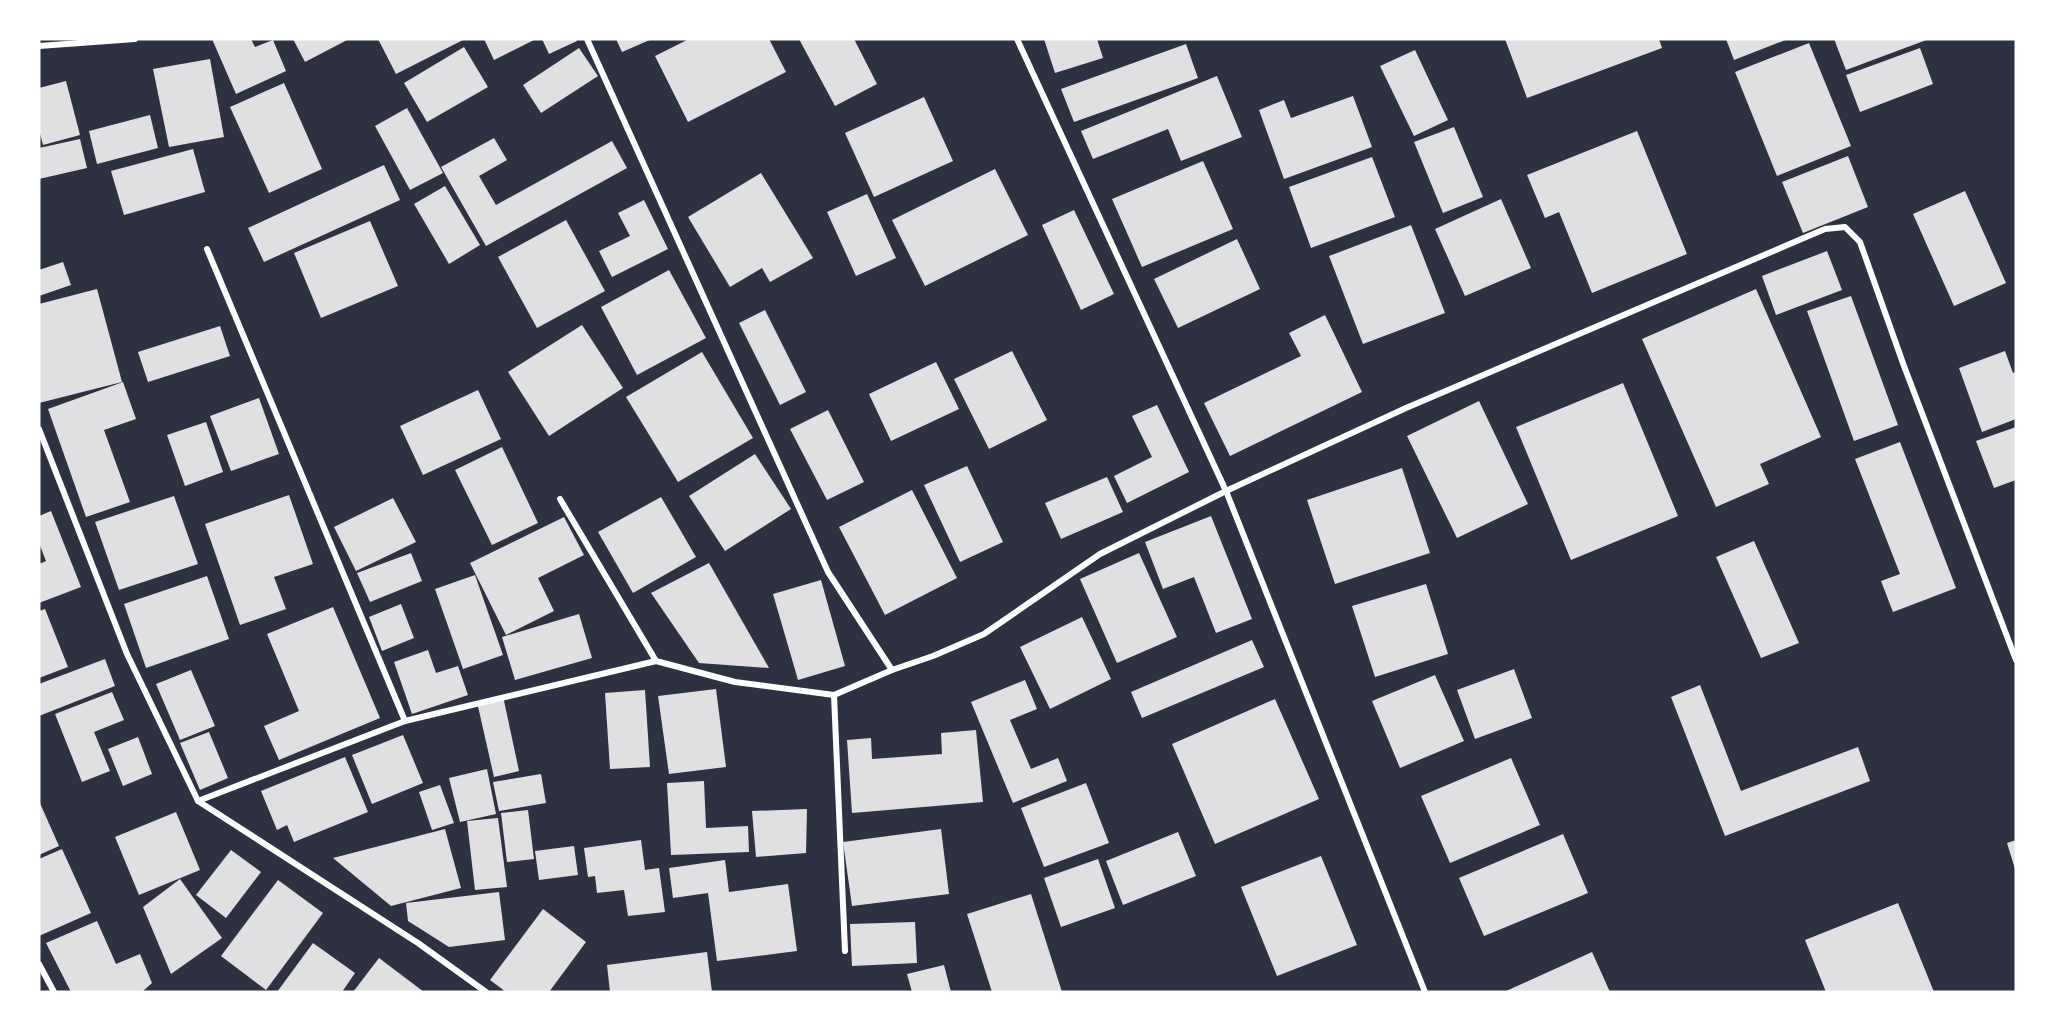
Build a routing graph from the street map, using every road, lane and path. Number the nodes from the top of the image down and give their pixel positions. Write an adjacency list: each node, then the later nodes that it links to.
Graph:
1 (135, 39): 4 (street)
2 (587, 39): 11 (street)
3 (1017, 39): 7 (street)
4 (39, 46)
5 (207, 249): 13 (street)
6 (39, 429): 14 (street)
7 (1226, 491): 9 (street); 11 (street); 19 (street)
8 (560, 499): 10 (street)
9 (2016, 660)
10 (656, 661): 12 (street); 13 (street)
11 (892, 670): 12 (street)
12 (834, 695): 15 (street)
13 (405, 721): 14 (street)
14 (198, 801): 18 (street)
15 (845, 951)
16 (39, 964): 17 (street)
17 (54, 992)
18 (486, 992)
19 (1425, 992)

